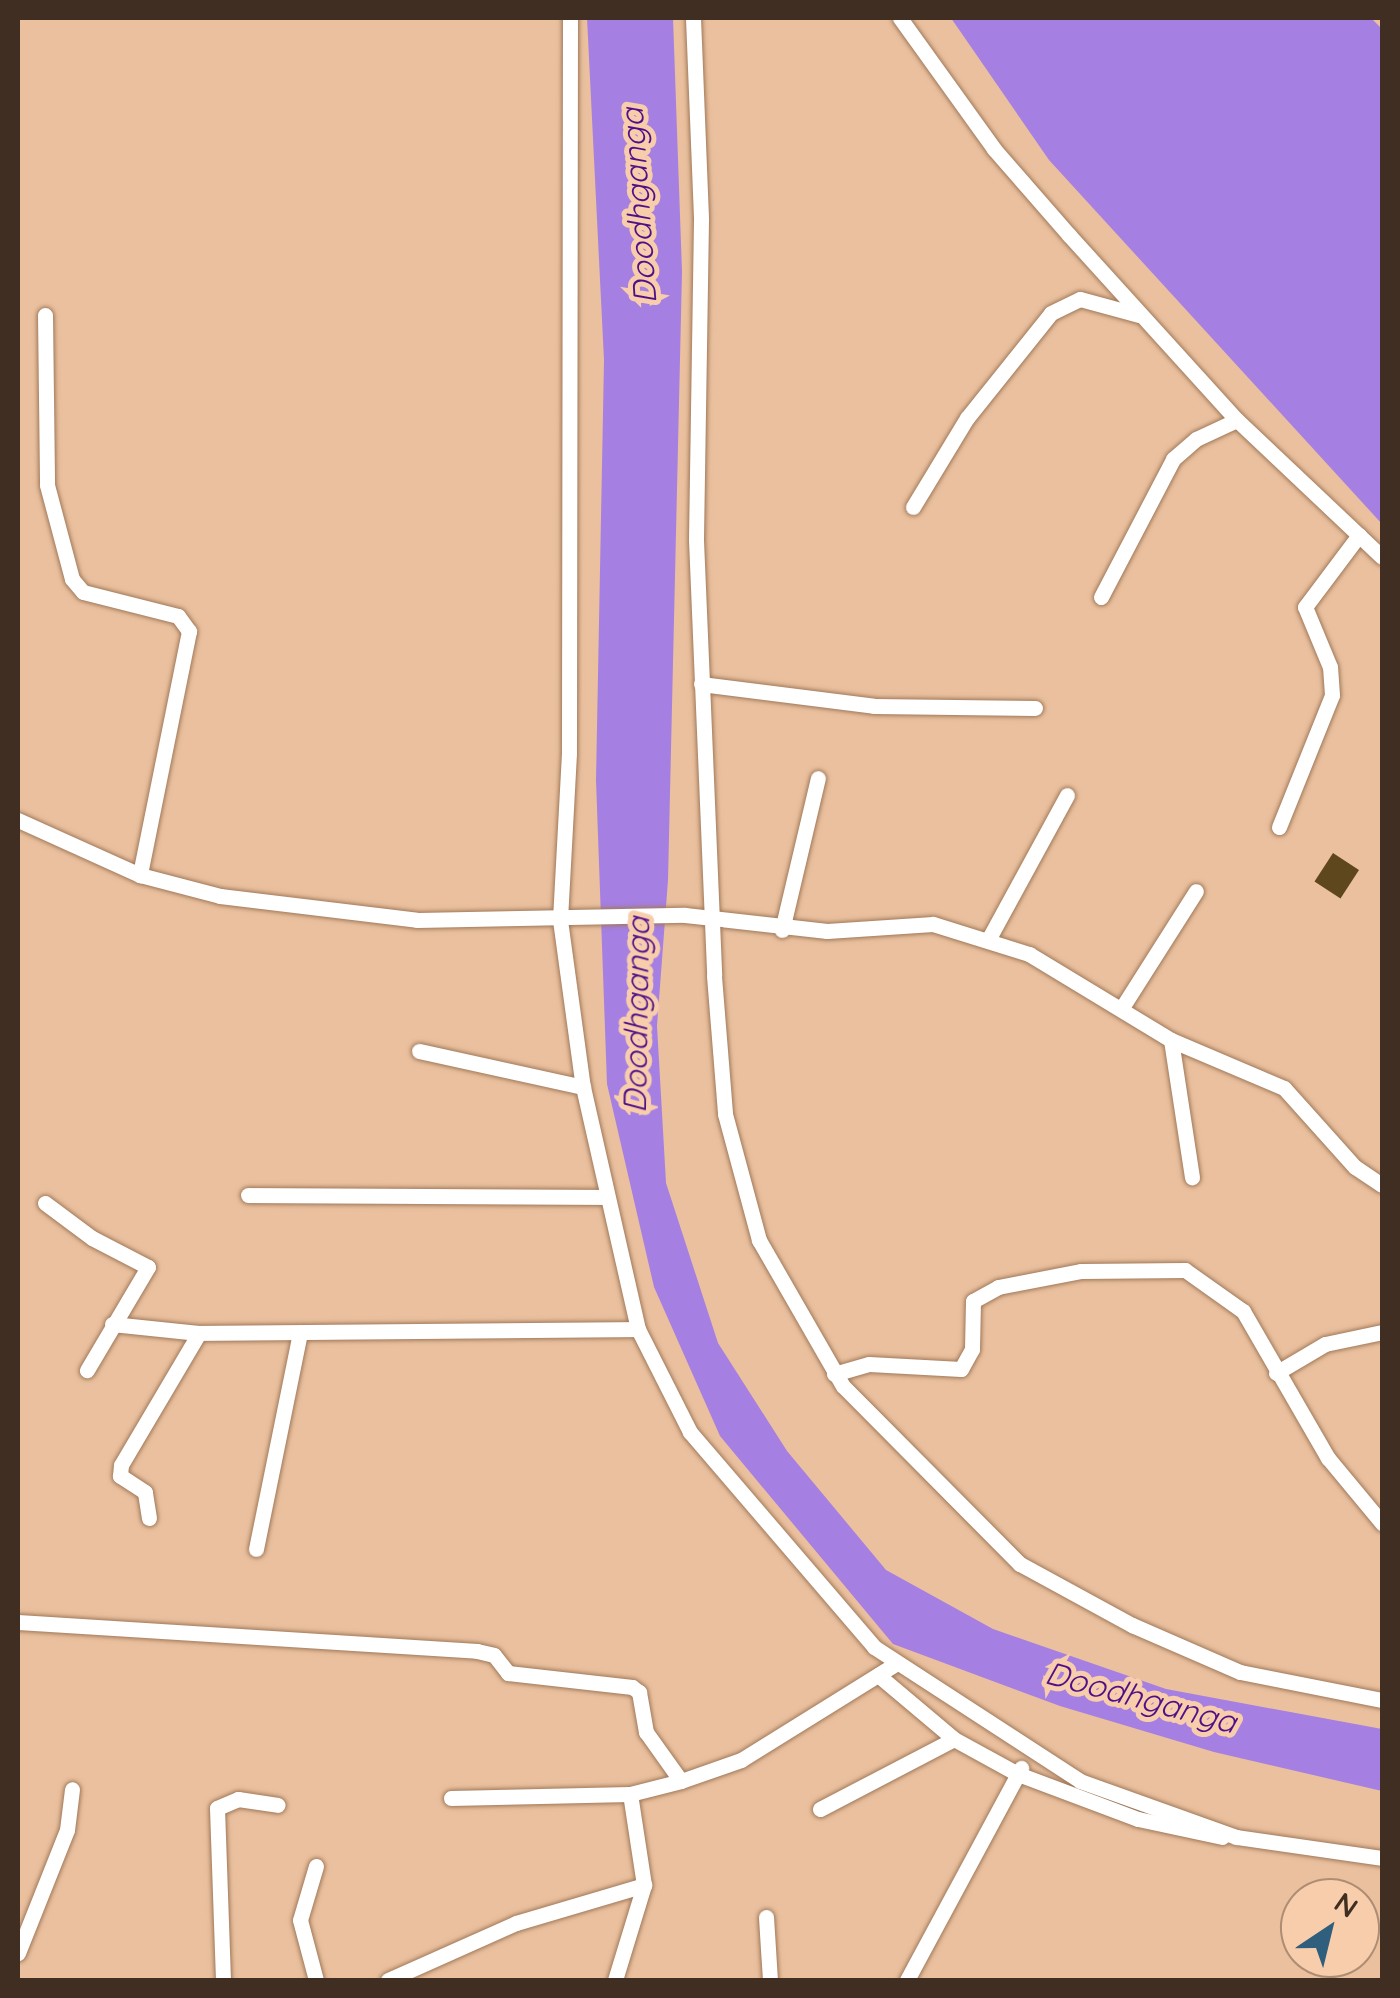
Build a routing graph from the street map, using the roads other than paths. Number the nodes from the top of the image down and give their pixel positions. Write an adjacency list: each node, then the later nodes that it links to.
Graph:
1 (570, 18): 20 (street)
2 (692, 18): 11 (street)
3 (900, 18): 5 (street)
4 (45, 315): 17 (street)
5 (1143, 317): 6 (street); 7 (street)
6 (1236, 420): 8 (street); 10 (street)
7 (913, 508)
8 (1359, 535): 9 (street); 16 (street)
9 (1382, 557)
10 (1100, 597)
11 (701, 684): 12 (street); 19 (street)
12 (1036, 708)
13 (818, 778): 21 (street)
14 (1066, 795): 22 (street)
15 (18, 820): 17 (street)
16 (1278, 827)
17 (140, 875): 20 (street)
18 (1196, 891): 23 (street)
19 (714, 916): 20 (street); 21 (street); 39 (street)
20 (560, 920): 26 (street)
21 (782, 930): 22 (street)
22 (988, 940): 23 (street)
23 (1123, 1006): 24 (street)
24 (1171, 1040): 27 (street); 28 (street)
25 (419, 1051): 26 (street)
26 (583, 1087): 30 (street)
27 (1192, 1177)
28 (1382, 1185)
29 (248, 1196): 30 (street)
30 (606, 1197): 33 (street)
31 (44, 1203): 32 (street)
32 (112, 1324): 34 (street); 37 (street)
33 (638, 1329): 35 (street); 44 (street)
34 (198, 1332): 35 (street); 40 (street)
35 (300, 1332): 42 (street)
36 (1382, 1332): 38 (street)
37 (87, 1370)
38 (1276, 1372): 39 (street); 41 (street)
39 (834, 1374): 46 (street)
40 (148, 1518)
41 (1382, 1523)
42 (256, 1549)
43 (18, 1622): 50 (street)
44 (897, 1663): 45 (street); 48 (street)
45 (878, 1675): 47 (street); 50 (street)
46 (1382, 1700)
47 (954, 1739): 49 (street); 55 (street)
48 (1028, 1752): 49 (street); 56 (street)
49 (1018, 1774): 56 (street); 67 (street)
50 (681, 1781): 52 (street)
51 (72, 1789): 61 (street)
52 (630, 1794): 53 (street); 59 (street)
53 (451, 1798)
54 (278, 1806): 62 (street)
55 (820, 1809)
56 (1236, 1837): 57 (street)
57 (1382, 1858)
58 (316, 1866): 63 (street)
59 (644, 1884): 64 (street); 65 (street)
60 (766, 1917): 66 (street)
61 (18, 1953)
62 (223, 1980)
63 (316, 1980)
64 (388, 1980)
65 (615, 1980)
66 (770, 1980)
67 (907, 1980)

